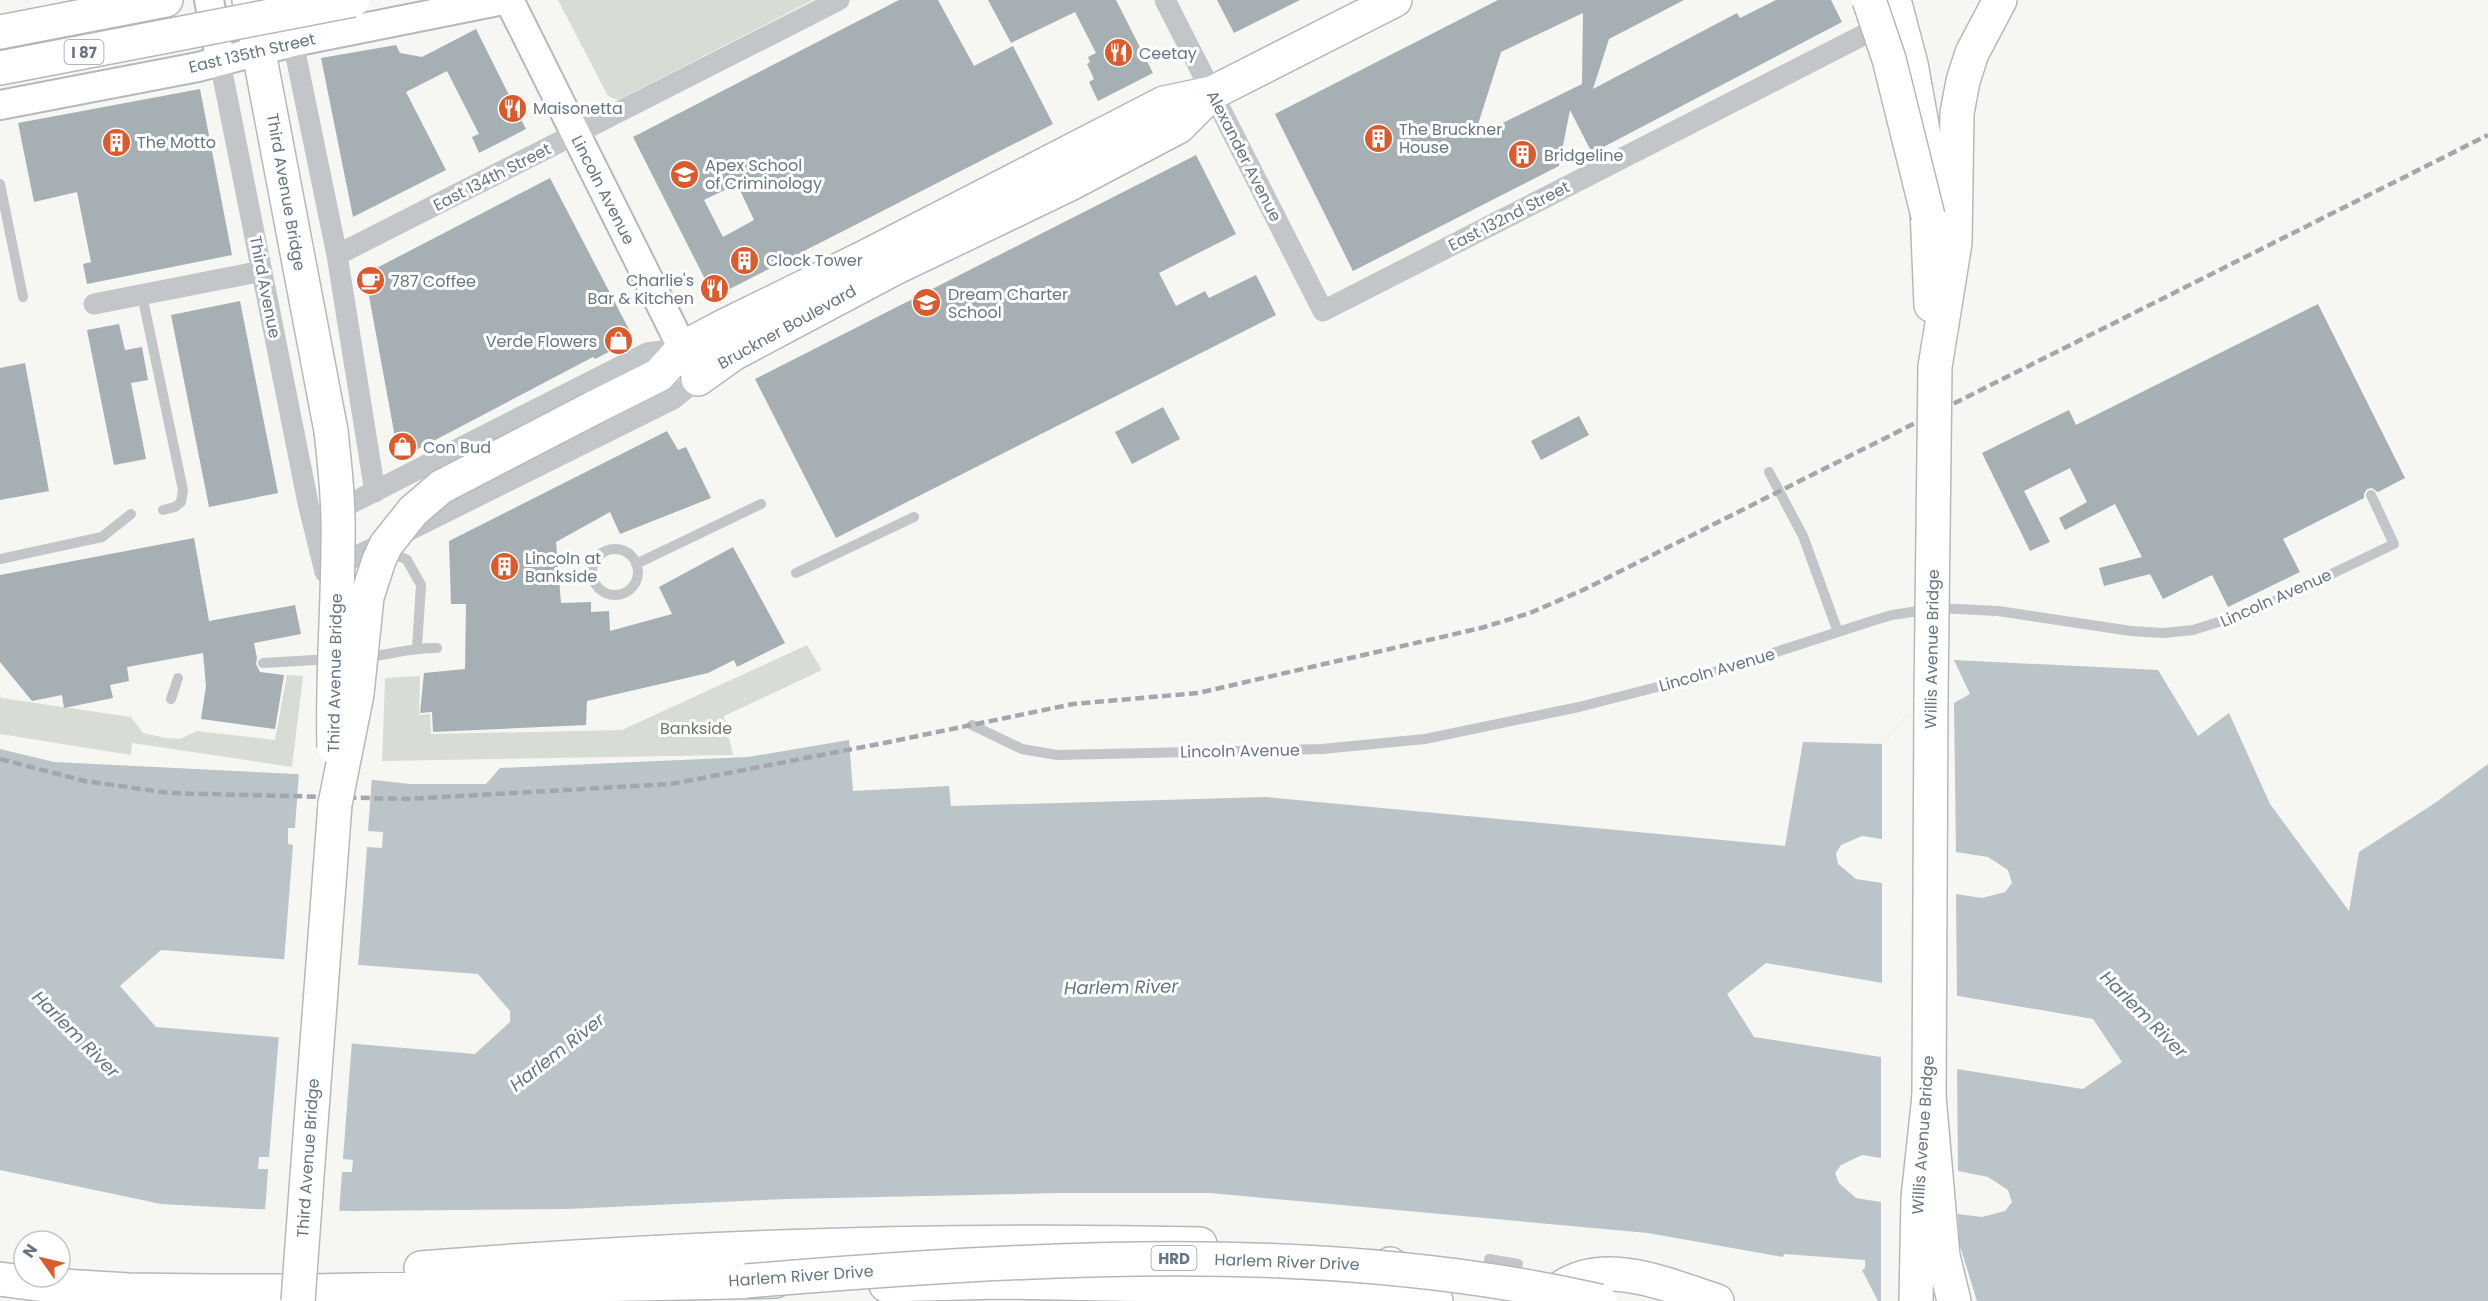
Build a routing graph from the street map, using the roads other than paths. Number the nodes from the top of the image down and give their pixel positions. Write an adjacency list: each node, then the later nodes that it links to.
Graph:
1 (209, 0): 17 (main road, Third Avenue)
2 (249, 0): 16 (main road, Third Avenue Bridge)
3 (281, 0): 15 (main road)
4 (353, 0): 18 (main road, I 87, bridge)
5 (503, 0): 15 (main road, East 135th Street)
6 (509, 0): 21 (main road, Lincoln Avenue)
7 (839, 0): 21 (street, East 134th Street)
8 (1165, 0): 19 (street, Alexander Avenue)
9 (1395, 0): 19 (main road, Bruckner Boulevard)
10 (1880, 0): 13 (street)
11 (2000, 0): 30 (main road)
12 (162, 1): 14 (main road, I 87)
13 (1884, 7): 28 (street, East 132nd Street); 30 (main road, Willis Avenue Bridge, bridge)
14 (0, 32)
15 (293, 42): 16 (main road, East 135th Street); 23 (street)
16 (260, 51): 17 (main road, East 135th Street); 52 (main road, Third Avenue Bridge, bridge)
17 (220, 62): 20 (main road, East 135th Street); 24 (street, Third Avenue)
18 (0, 68)
19 (1212, 93): 28 (street, Alexander Avenue); 29 (main road, Bruckner Boulevard); 31 (main road, Bruckner Boulevard)
20 (0, 105)
21 (576, 134): 23 (street, East 134th Street); 29 (main road, Lincoln Avenue)
22 (0, 184): 26 (lane)
23 (337, 255): 33 (street)
24 (262, 271): 25 (street); 39 (street, Third Avenue)
25 (142, 295): 27 (street); 36 (lane)
26 (23, 297)
27 (94, 304)
28 (1323, 311)
29 (683, 348): 31 (main road, Lincoln Avenue); 33 (street, Bruckner Boulevard); 52 (main road, bridge)
30 (1935, 367): 53 (main road, Willis Avenue Bridge, bridge)
31 (698, 379): 40 (street, Bruckner Boulevard)
32 (1769, 472): 45 (lane)
33 (375, 492): 39 (street, Bruckner Boulevard)
34 (2371, 495): 45 (lane, Lincoln Avenue)
35 (761, 504): 42 (lane)
36 (163, 510)
37 (130, 514): 41 (lane)
38 (914, 517): 44 (lane)
39 (313, 523): 43 (street, Third Avenue)
40 (378, 546): 43 (street, Bruckner Boulevard); 46 (lane)
41 (0, 559)
42 (636, 564): 42 (lane)
43 (325, 572)
44 (796, 573)
45 (1838, 632): 51 (lane, Lincoln Avenue)
46 (417, 647): 47 (lane); 48 (lane)
47 (436, 648)
48 (263, 663)
49 (178, 678): 50 (lane)
50 (171, 699)
51 (972, 725)
52 (335, 804): 58 (main road, Third Avenue Bridge, bridge)
53 (1929, 1096): 66 (main road, Willis Avenue Bridge); 67 (main road)
54 (1489, 1259): 55 (lane)
55 (1518, 1264)
56 (0, 1279): 58 (main road, Harlem River Drive / HRD)
57 (746, 1281): 58 (main road, Harlem River Drive / HRD); 61 (main road, bridge); 64 (main road, Harlem River Drive / HRD, bridge)
58 (304, 1296): 62 (main road)
59 (873, 1301): 60 (main road)
60 (1007, 1301)
61 (1406, 1301)
62 (1436, 1301)
63 (1546, 1301): 65 (main road)
64 (1600, 1301)
65 (1717, 1301)
66 (1916, 1301)
67 (1954, 1301)

